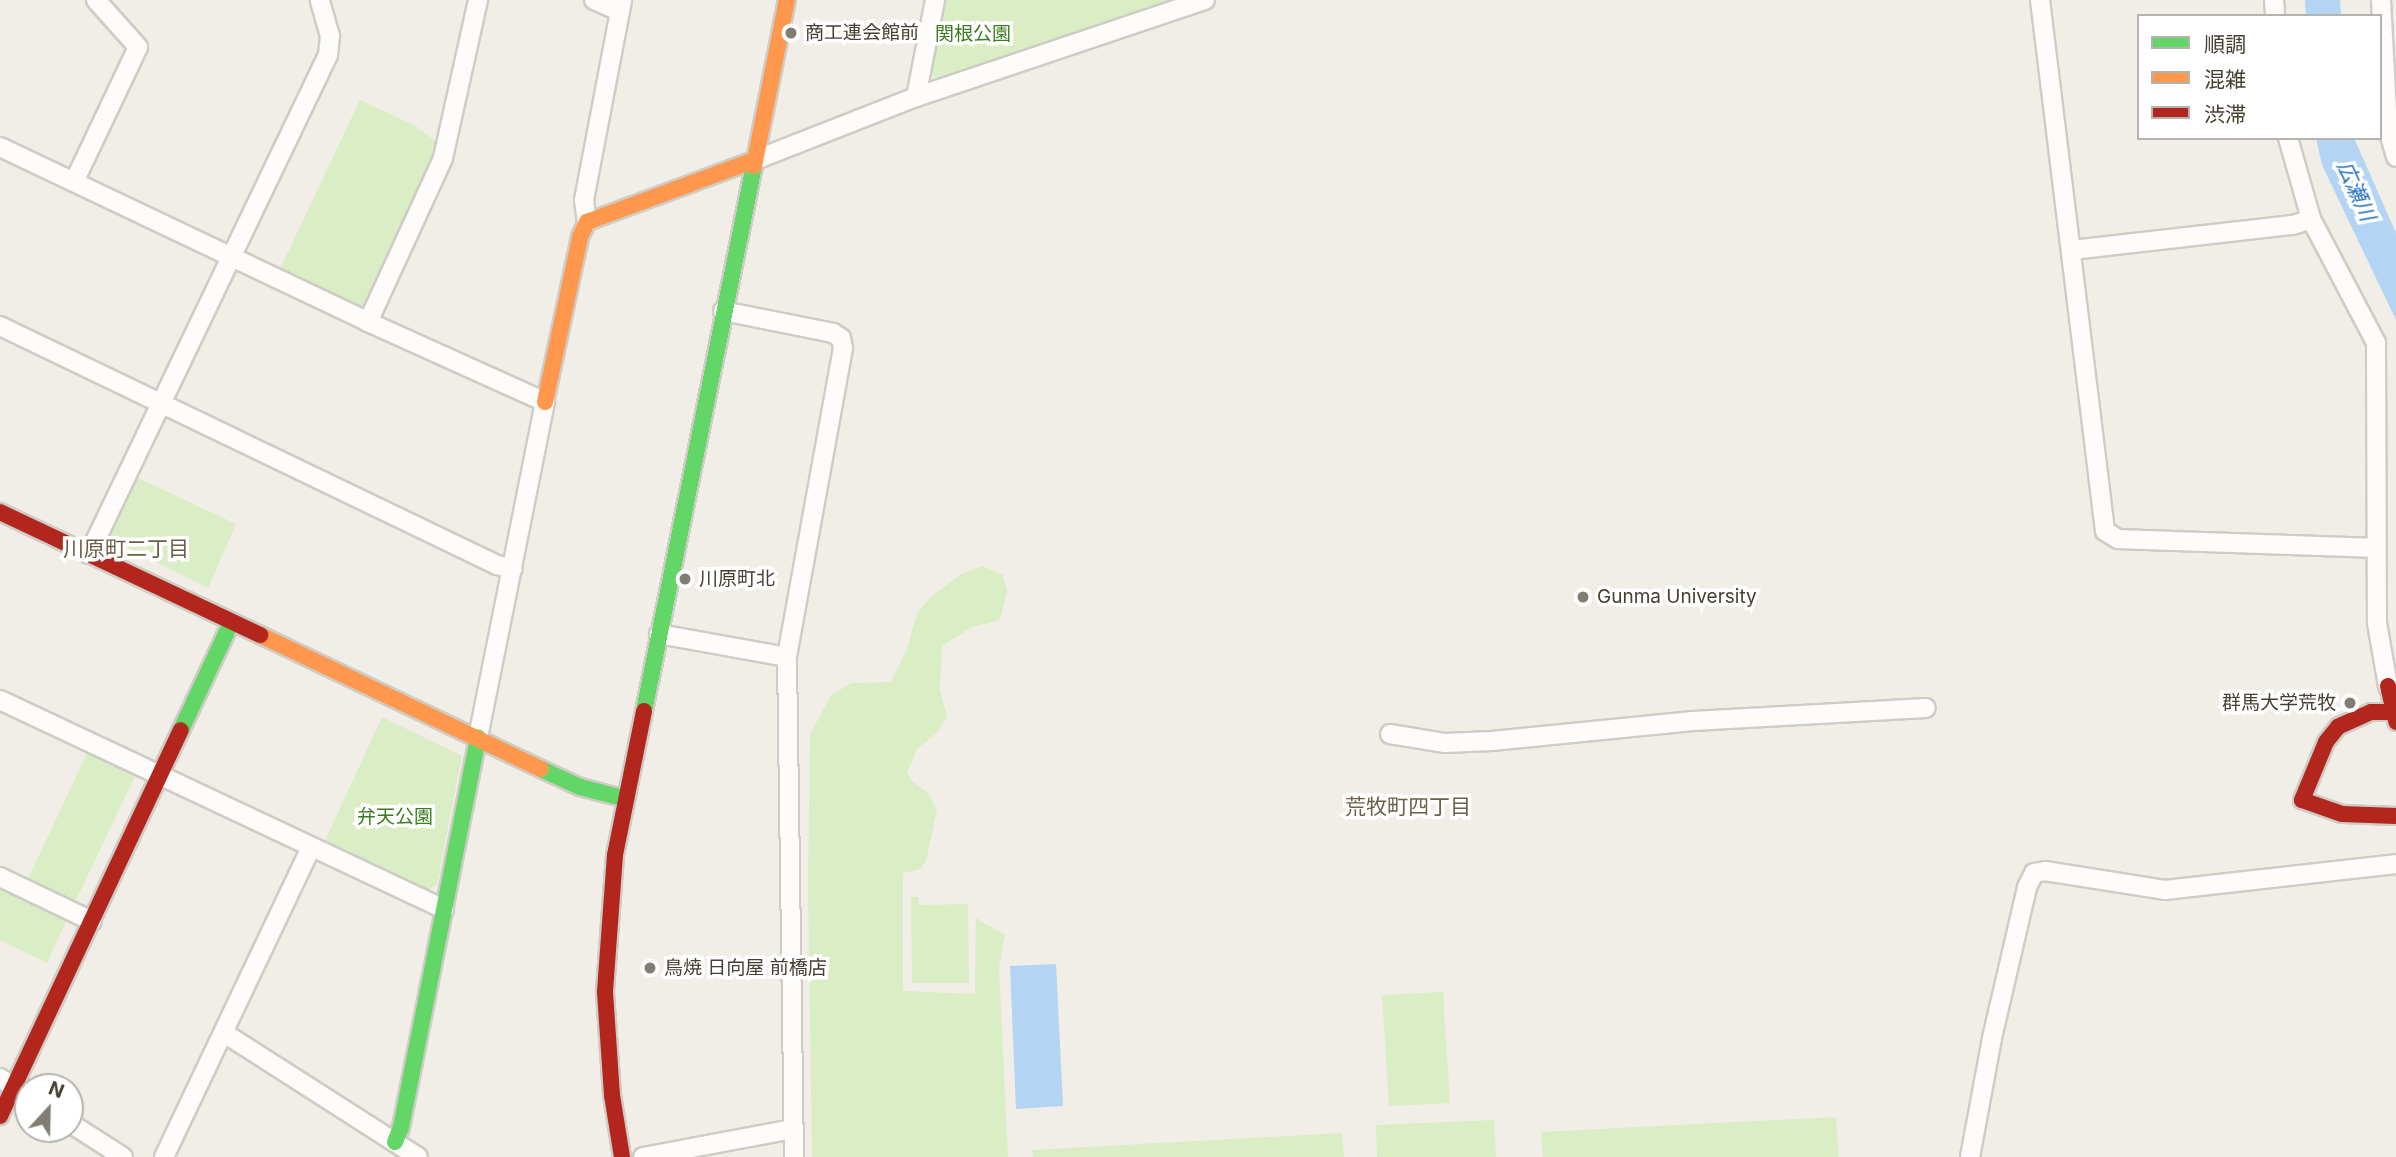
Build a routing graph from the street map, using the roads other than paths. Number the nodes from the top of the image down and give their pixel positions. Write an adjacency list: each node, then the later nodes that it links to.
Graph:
1 (96, 0): 16 (street)
2 (320, 0): 20 (street)
3 (478, 0): 22 (street)
4 (594, 0): 9 (street)
5 (787, 0): 15 (street)
6 (935, 0): 11 (street)
7 (1205, 0): 11 (street)
8 (2040, 0): 19 (street)
9 (620, 6): 18 (street)
10 (2382, 18): 14 (street)
11 (916, 97): 15 (street)
12 (2289, 140): 17 (street)
13 (0, 147): 16 (street)
14 (2396, 157)
15 (755, 160): 18 (street); 21 (street)
16 (74, 182): 20 (street)
17 (2311, 219): 19 (street); 27 (street)
18 (587, 222): 25 (street)
19 (2072, 250): 27 (street)
20 (230, 257): 22 (street); 24 (street)
21 (723, 311): 31 (street); 32 (street)
22 (368, 322): 25 (street)
23 (0, 326): 24 (street)
24 (162, 402): 28 (street); 29 (street)
25 (545, 402): 29 (street)
26 (0, 512): 28 (street)
27 (2375, 548): 33 (street)
28 (89, 554): 30 (street)
29 (513, 569): 38 (street)
30 (231, 623): 38 (street); 39 (street)
31 (659, 634): 32 (street); 40 (street)
32 (788, 657): 51 (street)
33 (2388, 686): 36 (street)
34 (0, 699): 39 (street)
35 (1926, 708): 37 (street)
36 (2395, 717): 41 (street)
37 (1390, 734)
38 (478, 738): 40 (street); 45 (street)
39 (160, 775): 42 (street); 46 (street)
40 (626, 799): 57 (street)
41 (2396, 816)
42 (311, 848): 45 (street); 47 (street)
43 (2396, 864): 60 (street)
44 (0, 877): 46 (street)
45 (444, 909): 53 (street)
46 (92, 921): 48 (street)
47 (224, 1033): 53 (street); 55 (street)
48 (20, 1073)
49 (14, 1086): 50 (street)
50 (0, 1116)
51 (793, 1129): 58 (street); 59 (street)
52 (84, 1132): 54 (street)
53 (395, 1142): 56 (street)
54 (123, 1157)
55 (164, 1157)
56 (418, 1157)
57 (622, 1157)
58 (643, 1157)
59 (794, 1157)
60 (1970, 1157)

